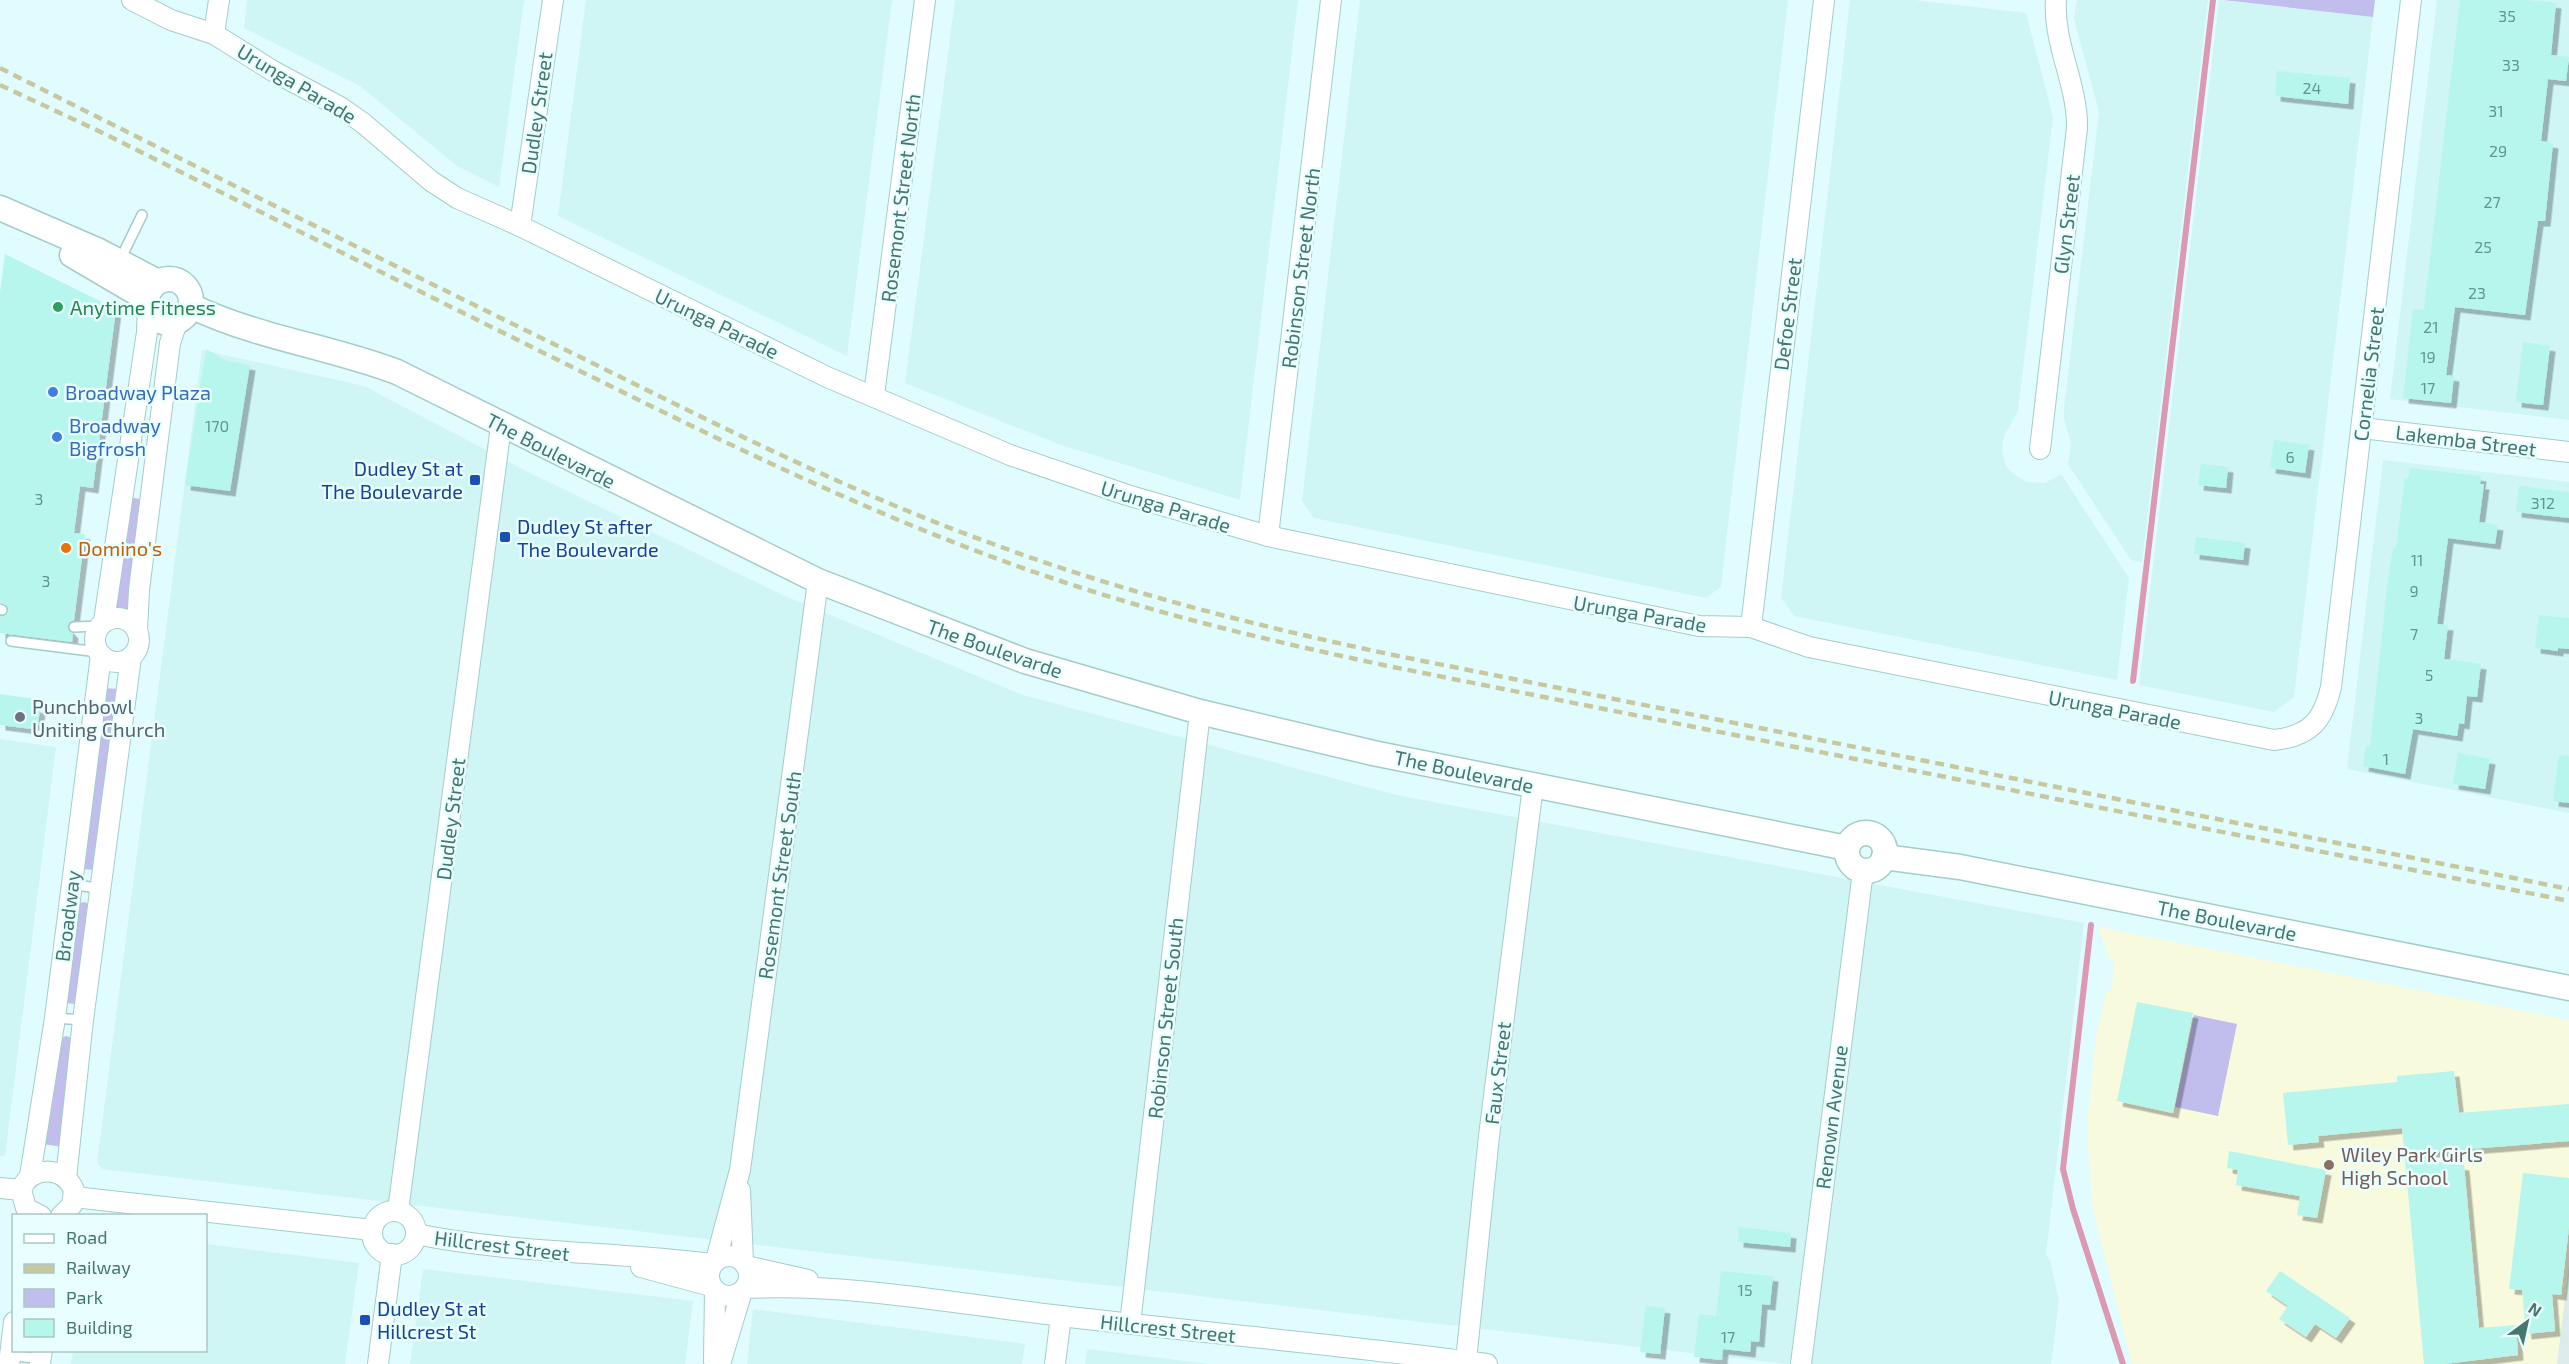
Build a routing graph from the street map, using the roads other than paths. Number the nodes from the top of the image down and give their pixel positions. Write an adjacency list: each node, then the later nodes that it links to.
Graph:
1 (132, 0): 9 (street, Urunga Parade)
2 (219, 0): 9 (street)
3 (553, 0): 13 (street, Dudley Street)
4 (925, 0): 17 (street, Rosemont Street North)
5 (1331, 0): 22 (street, Robinson Street North)
6 (1824, 0): 26 (street, Defoe Street)
7 (2056, 0): 20 (street, Glyn Street)
8 (2411, 0): 19 (street, Cornelia Street)
9 (214, 34): 13 (street, Urunga Parade)
10 (0, 208): 14 (street, The Boulevarde)
11 (142, 215): 14 (lane)
12 (0, 216): 15 (street, The Boulevarde)
13 (520, 226): 17 (street, Urunga Parade)
14 (120, 260): 15 (street, The Boulevarde)
15 (151, 295): 16 (street, The Boulevarde); 16 (street, The Boulevarde); 24 (street)
16 (184, 314): 18 (street, The Boulevarde); 27 (street)
17 (874, 395): 22 (street, Urunga Parade)
18 (501, 426): 23 (street, The Boulevarde); 47 (street, Dudley Street)
19 (2362, 428): 21 (street, Lakemba Street); 32 (street, Cornelia Street)
20 (2040, 449)
21 (2569, 452)
22 (1268, 536): 26 (street, Urunga Parade)
23 (818, 581): 31 (street, The Boulevarde); 42 (street, Rosemont Street South)
24 (102, 624): 25 (lane); 27 (street); 29 (street)
25 (74, 627)
26 (1751, 627): 32 (street, Urunga Parade)
27 (137, 630): 30 (street)
28 (11, 641): 29 (lane)
29 (100, 654): 30 (street); 37 (street, Broadway)
30 (131, 657): 38 (street, Broadway)
31 (1200, 712): 33 (street, The Boulevarde); 59 (street, Robinson Street South)
32 (2297, 735)
33 (1533, 786): 34 (street, The Boulevarde); 64 (street, Faux Street)
34 (1847, 848): 35 (street); 36 (street)
35 (1884, 856): 36 (street); 39 (street, The Boulevarde)
36 (1863, 871): 70 (street, Renown Avenue)
37 (71, 884): 38 (lane); 40 (street, Broadway)
38 (102, 889): 41 (street, Broadway)
39 (2569, 988)
40 (55, 1018): 41 (lane); 46 (street, Broadway)
41 (83, 1020): 43 (street, Broadway)
42 (740, 1170): 53 (street, Rosemont Street South); 54 (street, Rosemont Street South)
43 (66, 1178): 45 (street); 46 (street)
44 (0, 1188): 46 (street)
45 (74, 1197): 48 (street); 49 (street)
46 (28, 1201)
47 (398, 1211): 49 (street); 50 (street)
48 (62, 1214)
49 (372, 1230): 51 (street)
50 (416, 1234): 51 (street); 52 (street, Hillcrest Street)
51 (392, 1254): 65 (street)
52 (589, 1255): 53 (street, Hillcrest Street); 55 (street, Hillcrest Street)
53 (714, 1262): 54 (street); 55 (street)
54 (745, 1264): 56 (street); 57 (street, Hillcrest Street)
55 (713, 1288): 56 (street); 66 (street)
56 (744, 1290): 57 (street, Hillcrest Street); 67 (street)
57 (850, 1290): 58 (street, Hillcrest Street)
58 (1061, 1316): 59 (street, Hillcrest Street); 68 (street)
59 (1130, 1324): 63 (street, Hillcrest Street)
60 (12, 1337): 62 (street)
61 (41, 1358): 62 (lane)
62 (9, 1359)
63 (1398, 1359): 64 (street, Hillcrest Street)
64 (1466, 1361): 69 (street, Hillcrest Street)
65 (378, 1364)
66 (714, 1364)
67 (720, 1364)
68 (1055, 1364)
69 (1486, 1364)
70 (1802, 1364)

